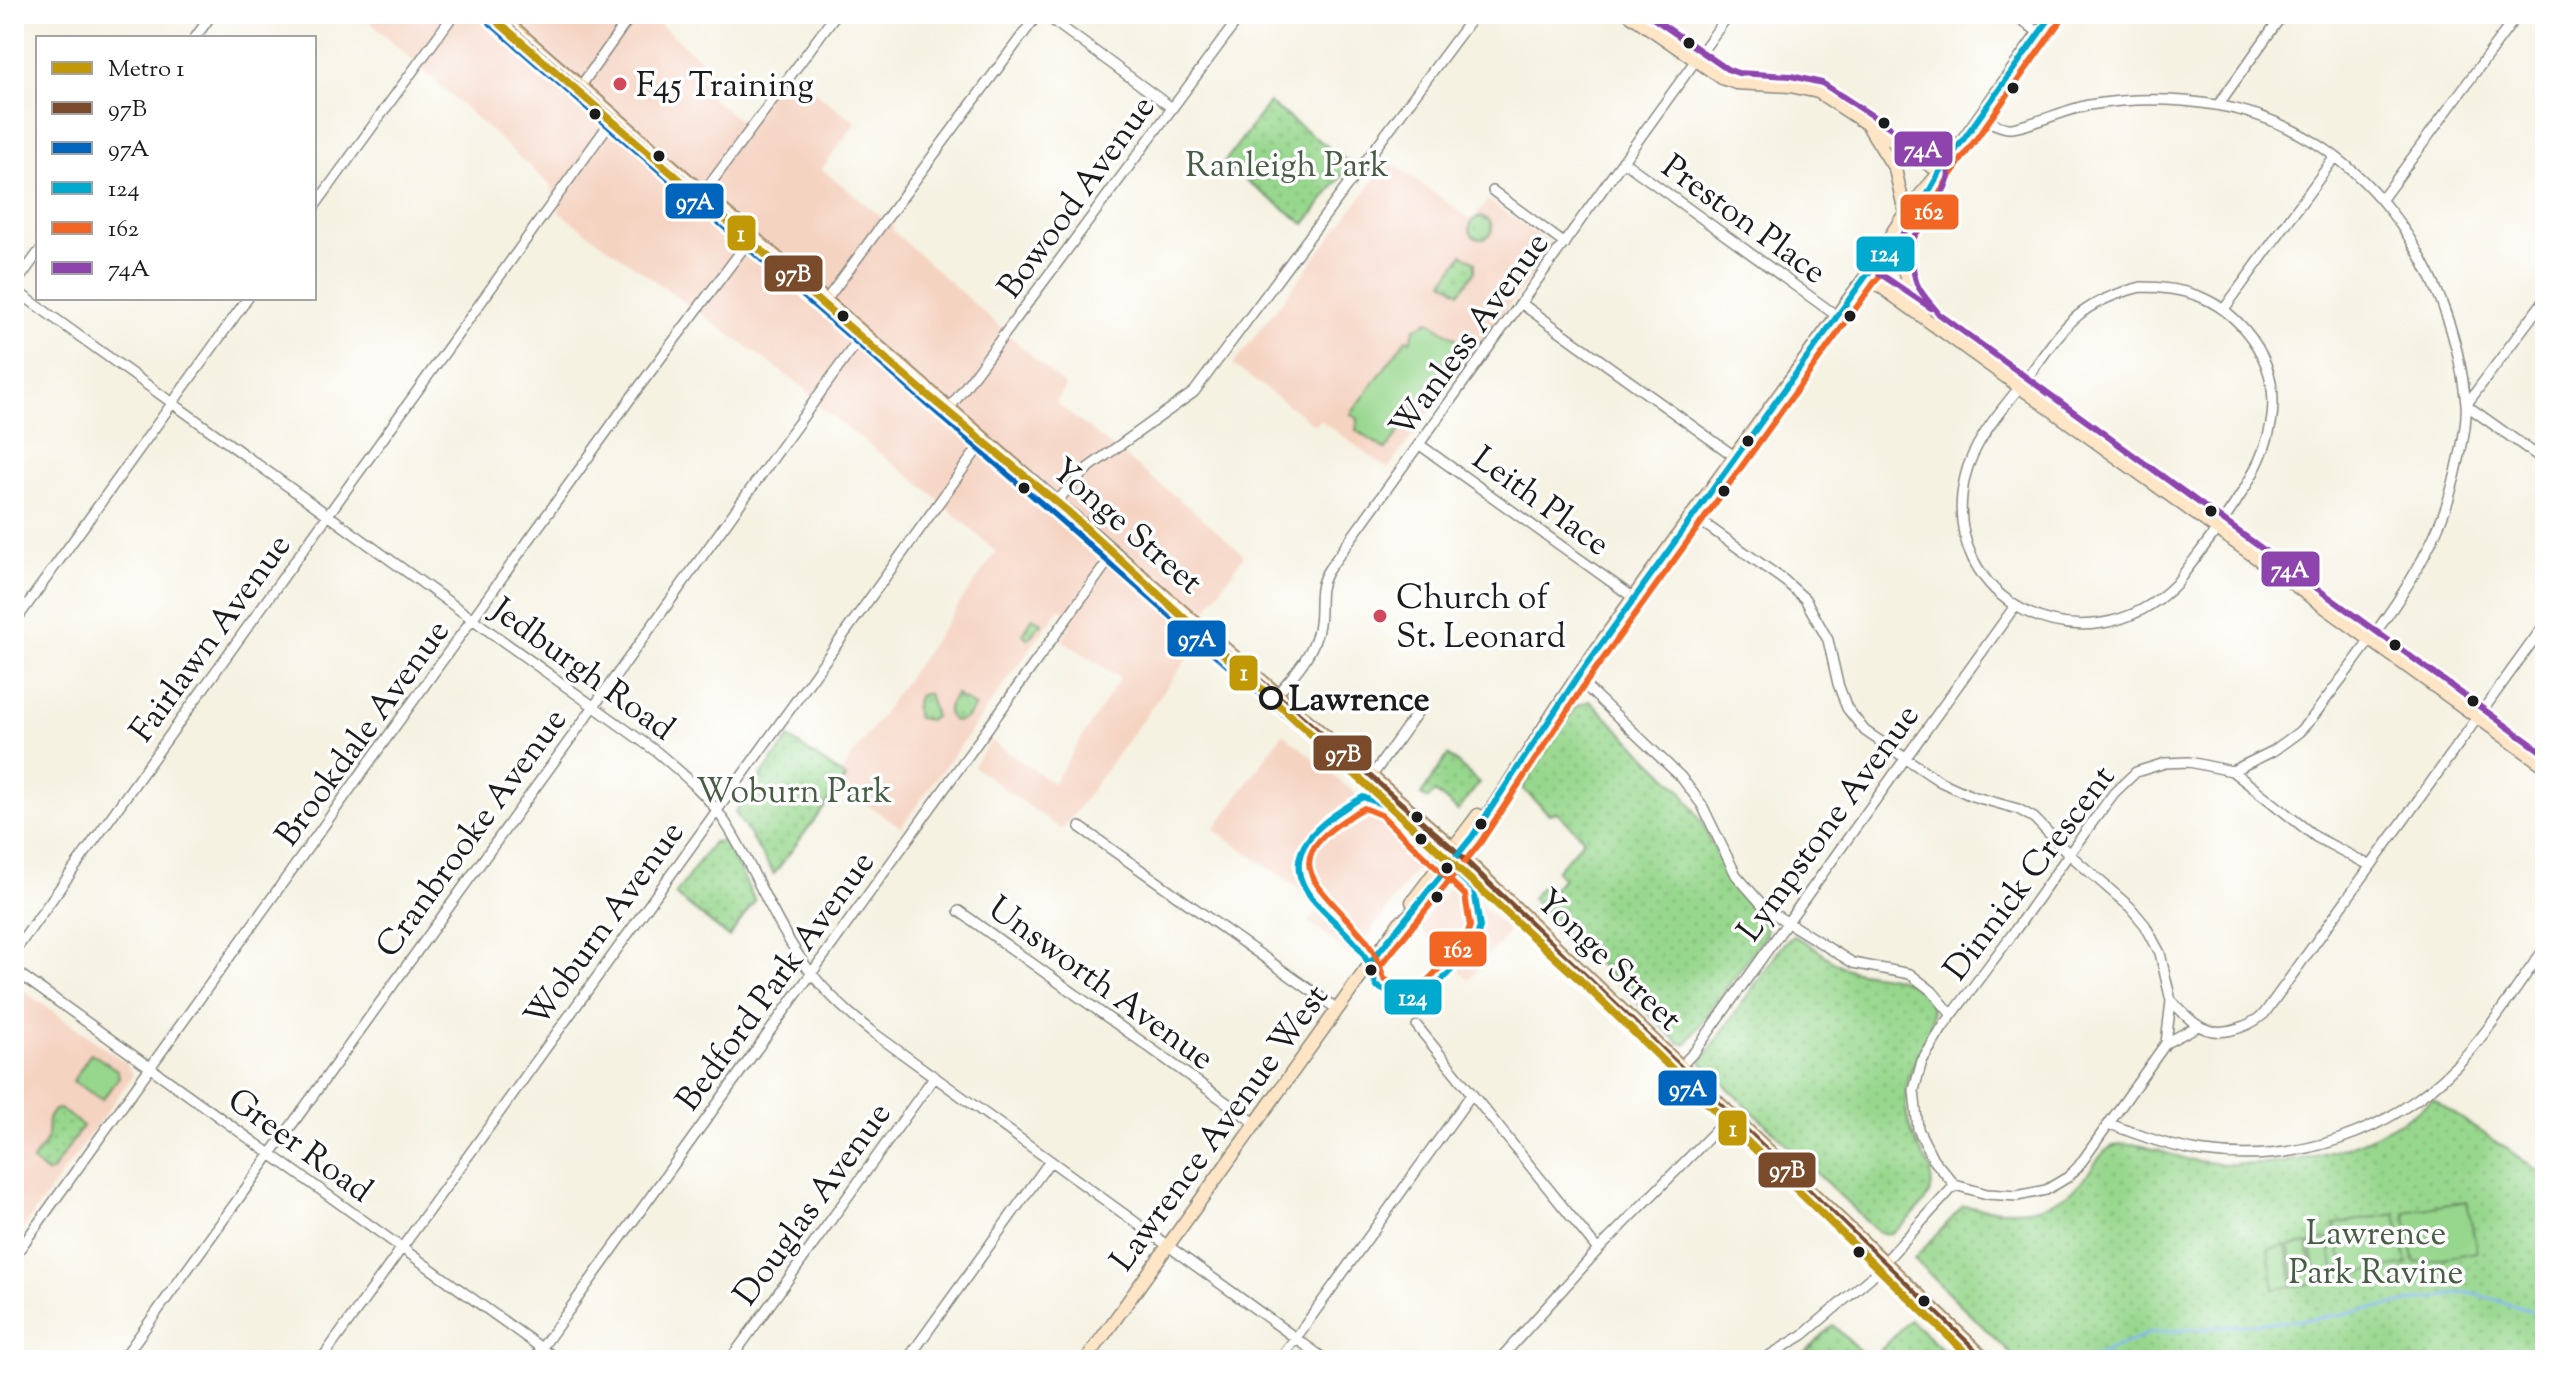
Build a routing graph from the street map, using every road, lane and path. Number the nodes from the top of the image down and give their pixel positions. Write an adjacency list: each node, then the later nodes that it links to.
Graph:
1 (212, 14): 17 (street)
2 (454, 14): 31 (street)
3 (496, 14): 19 (main road, Yonge Street)
4 (632, 14): 19 (street)
5 (836, 14): 29 (street)
6 (1038, 14): 41 (street)
7 (1044, 14): 21 (street)
8 (1242, 14): 21 (street, Bowood Avenue)
9 (1475, 14): 55 (street)
10 (1629, 14): 18 (main road)
11 (1729, 14): 18 (street, Wanless Avenue)
12 (2014, 14): 16 (street)
13 (2053, 14): 16 (main road)
14 (2283, 14): 20 (street)
15 (2518, 14): 30 (street)
16 (2039, 33): 23 (main road)
17 (196, 36)
18 (1695, 62): 24 (main road); 26 (street, Wanless Avenue)
19 (580, 87): 22 (main road, Yonge Street)
20 (2218, 105): 23 (street); 25 (street)
21 (1172, 108): 50 (street, Bowood Avenue)
22 (614, 117): 29 (main road, Yonge Street); 56 (street, Fairlawn Avenue)
23 (1980, 118): 27 (main road)
24 (1866, 123): 27 (main road); 32 (main road)
25 (2334, 158): 30 (street); 43 (street)
26 (1624, 162): 35 (street, Wanless Avenue); 44 (street, Preston Place)
27 (1940, 172): 32 (main road); 33 (main road)
28 (1493, 191): 35 (street)
29 (702, 195): 34 (main road, Yonge Street)
30 (2382, 199): 49 (street)
31 (316, 204)
32 (1905, 213): 37 (main road)
33 (1904, 233): 37 (main road); 45 (main road)
34 (751, 238): 41 (main road, Yonge Street); 62 (street, Brookdale Avenue)
35 (1565, 244): 42 (street, Wanless Avenue)
36 (36, 256): 38 (street)
37 (1866, 276): 44 (main road, Lawrence Avenue West); 45 (main road)
38 (14, 287): 48 (street, Jedburgh Road)
39 (2545, 299): 49 (street)
40 (247, 300): 48 (street)
41 (824, 303): 46 (main road, Yonge Street)
42 (1522, 304): 52 (street, Wanless Avenue); 53 (street)
43 (2224, 309): 47 (street); 58 (street)
44 (1837, 316): 53 (main road, Lawrence Avenue West)
45 (1932, 321): 47 (main road)
46 (862, 335): 50 (main road, Yonge Street); 68 (street, Cranbrooke Avenue)
47 (2021, 385): 58 (main road); 61 (street)
48 (173, 403): 56 (street, Jedburgh Road); 63 (street)
49 (2466, 405): 54 (street); 65 (street)
50 (949, 409): 51 (main road, Yonge Street)
51 (984, 440): 55 (main road, Yonge Street); 75 (street, Woburn Avenue)
52 (1420, 445): 60 (street, Leith Place); 67 (street, Wanless Avenue)
53 (1734, 456): 57 (main road, Lawrence Avenue West)
54 (2545, 461)
55 (1056, 502): 59 (main road, Yonge Street)
56 (329, 515): 62 (street, Jedburgh Road); 83 (street, Fairlawn Avenue)
57 (1692, 515): 60 (main road, Lawrence Avenue West); 71 (street)
58 (2216, 529): 61 (street); 65 (main road)
59 (1114, 553): 67 (main road, Yonge Street); 85 (street, Bedford Park Avenue)
60 (1634, 598): 66 (main road, Lawrence Avenue West)
61 (2015, 606): 71 (street, Lympstone Avenue)
62 (474, 619): 68 (street, Jedburgh Road); 92 (street, Brookdale Avenue)
63 (14, 623)
64 (2545, 624): 70 (street)
65 (2370, 639): 70 (main road); 73 (street)
66 (1577, 678): 77 (main road, Lawrence Avenue West); 81 (street)
67 (1277, 694): 74 (main road, Yonge Street)
68 (593, 705): 75 (street, Jedburgh Road); 99 (street, Cranbrooke Avenue)
69 (1417, 713): 74 (street)
70 (2478, 717): 72 (main road); 79 (street)
71 (1906, 758): 78 (street); 81 (street, Lympstone Avenue)
72 (2545, 766)
73 (2232, 771): 78 (street, Dinnick Crescent); 79 (street)
74 (1371, 777): 77 (main road, Yonge Street)
75 (716, 810): 85 (street, Jedburgh Road); 103 (street, Woburn Avenue)
76 (1080, 827): 87 (street)
77 (1455, 851): 87 (main road, Lawrence Avenue West); 93 (main road, Yonge Street)
78 (2069, 854): 86 (street); 88 (street, Dinnick Crescent)
79 (2369, 865): 90 (street)
80 (959, 911): 97 (street, Unsworth Avenue)
81 (1787, 921): 88 (street); 93 (street, Lympstone Avenue)
82 (2545, 948): 98 (street)
83 (14, 952)
84 (14, 970): 92 (street, Greer Road)
85 (811, 973): 94 (street, Jedburgh Road); 108 (street, Bedford Park Avenue)
86 (2171, 1001): 90 (street); 91 (street)
87 (1337, 1009): 97 (main road, Lawrence Avenue West)
88 (1952, 1015): 101 (street, Dinnick Crescent)
89 (1417, 1026): 95 (street)
90 (2198, 1026): 91 (street)
91 (2166, 1043): 98 (street)
92 (150, 1067): 99 (street, Greer Road); 105 (street, Brookdale Avenue)
93 (1679, 1068): 96 (main road, Yonge Street)
94 (934, 1077): 100 (street, Jedburgh Road); 113 (street, Douglas Avenue)
95 (1471, 1095): 104 (street); 107 (street)
96 (1730, 1116): 104 (street); 106 (main road, Yonge Street)
97 (1255, 1123): 102 (main road, Lawrence Avenue West)
98 (2110, 1124): 101 (street)
99 (270, 1154): 103 (street, Greer Road); 109 (street, Cranbrooke Avenue)
100 (1050, 1161): 102 (street, Jedburgh Road); 114 (street)
101 (1955, 1185): 106 (street)
102 (1166, 1244): 107 (street, Jedburgh Road); 115 (main road, Lawrence Avenue West)
103 (401, 1248): 108 (street, Greer Road); 110 (street, Woburn Avenue)
104 (1598, 1250): 118 (street)
105 (14, 1257)
106 (1885, 1263): 119 (street); 120 (main road, Yonge Street)
107 (1295, 1338): 116 (street); 117 (street, Jedburgh Road)
108 (542, 1348): 111 (street, Bedford Park Avenue); 112 (street, Greer Road)
109 (122, 1360)
110 (321, 1360)
111 (533, 1360)
112 (558, 1360)
113 (730, 1360)
114 (907, 1360)
115 (1086, 1360)
116 (1280, 1360)
117 (1326, 1360)
118 (1499, 1360)
119 (1762, 1360)
120 (1985, 1360)

